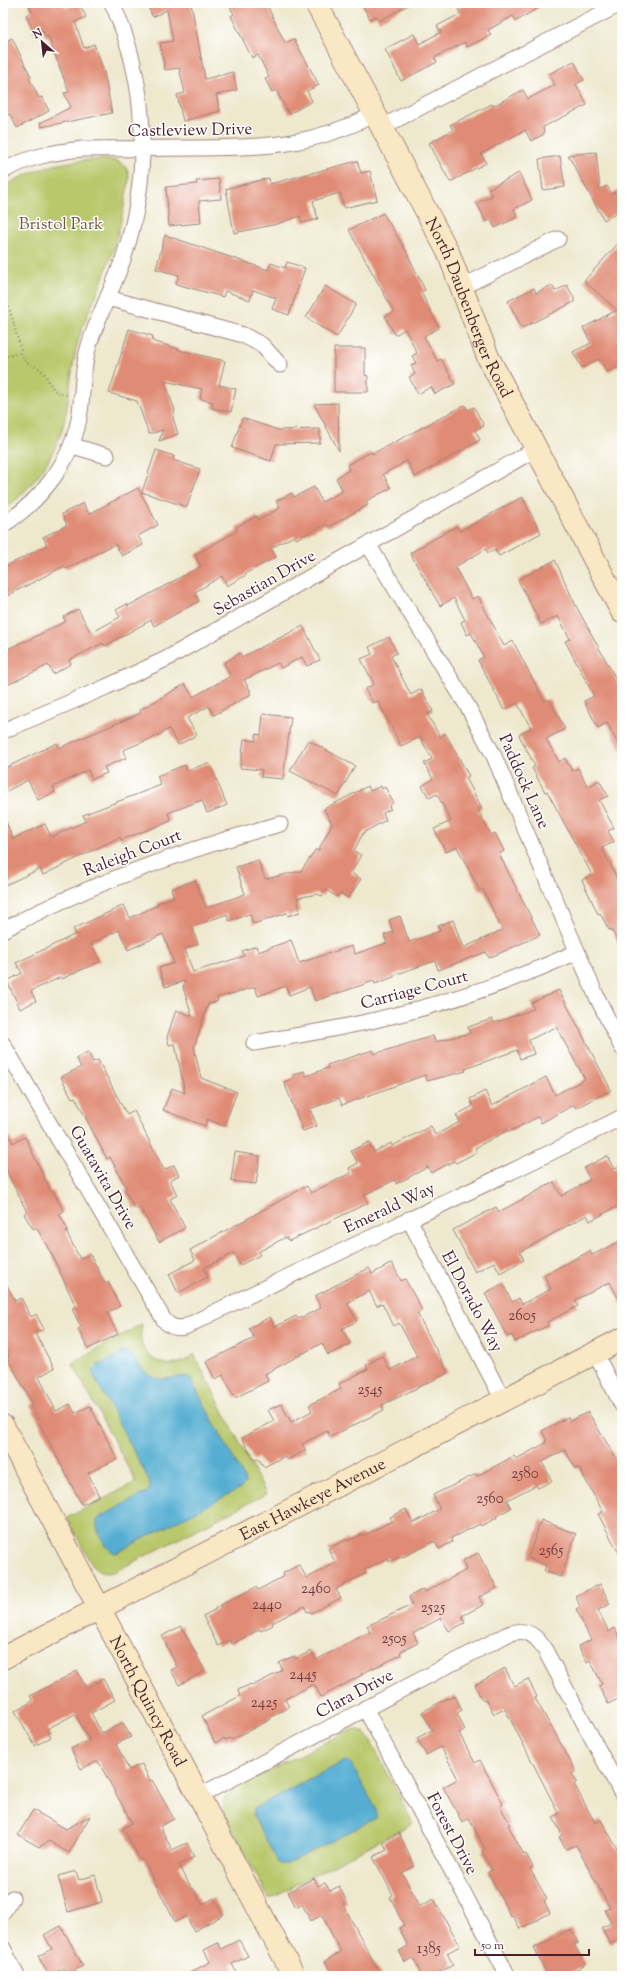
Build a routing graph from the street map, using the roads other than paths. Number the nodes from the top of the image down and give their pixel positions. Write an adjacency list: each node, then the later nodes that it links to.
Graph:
1 (112, 3): 5 (street)
2 (316, 3): 4 (street, North Daubenberger Road)
3 (622, 3): 4 (street, Castleview Drive)
4 (379, 120): 5 (street, Castleview Drive); 8 (street, North Daubenberger Road)
5 (142, 148): 6 (street, Castleview Drive); 9 (street)
6 (3, 171)
7 (558, 239): 8 (street)
8 (462, 287): 12 (street, North Daubenberger Road)
9 (108, 298): 10 (street); 11 (street)
10 (280, 365)
11 (73, 446): 13 (street); 14 (street)
12 (536, 449): 15 (street, Sebastian Drive); 16 (street, North Daubenberger Road)
13 (107, 456)
14 (3, 525)
15 (368, 544): 17 (street, Sebastian Drive); 20 (street, Paddock Lane)
16 (622, 612)
17 (3, 731)
18 (280, 824): 19 (street, Raleigh Court)
19 (3, 930)
20 (577, 952): 21 (street, Carriage Court); 23 (street, Paddock Lane)
21 (254, 1043)
22 (3, 1044): 26 (street, Guatavita Drive)
23 (622, 1048)
24 (622, 1117): 25 (street, Emerald Way)
25 (409, 1219): 26 (street, Emerald Way); 29 (street, El Dorado Way)
26 (173, 1328)
27 (622, 1339): 28 (street, East Hawkeye Avenue)
28 (594, 1353): 29 (street, East Hawkeye Avenue); 30 (street)
29 (503, 1400): 32 (street, East Hawkeye Avenue)
30 (622, 1405)
31 (3, 1426): 32 (street, North Quincy Road)
32 (100, 1609): 33 (street, East Hawkeye Avenue); 36 (street, North Quincy Road)
33 (3, 1658)
34 (365, 1708): 35 (street, Clara Drive); 36 (street, Clara Drive); 42 (street, Forest Drive)
35 (622, 1794)
36 (199, 1796): 41 (street, North Quincy Road)
37 (12, 1898): 38 (street)
38 (3, 1912)
39 (3, 1948): 40 (street)
40 (18, 1976)
41 (294, 1976)
42 (508, 1976)

